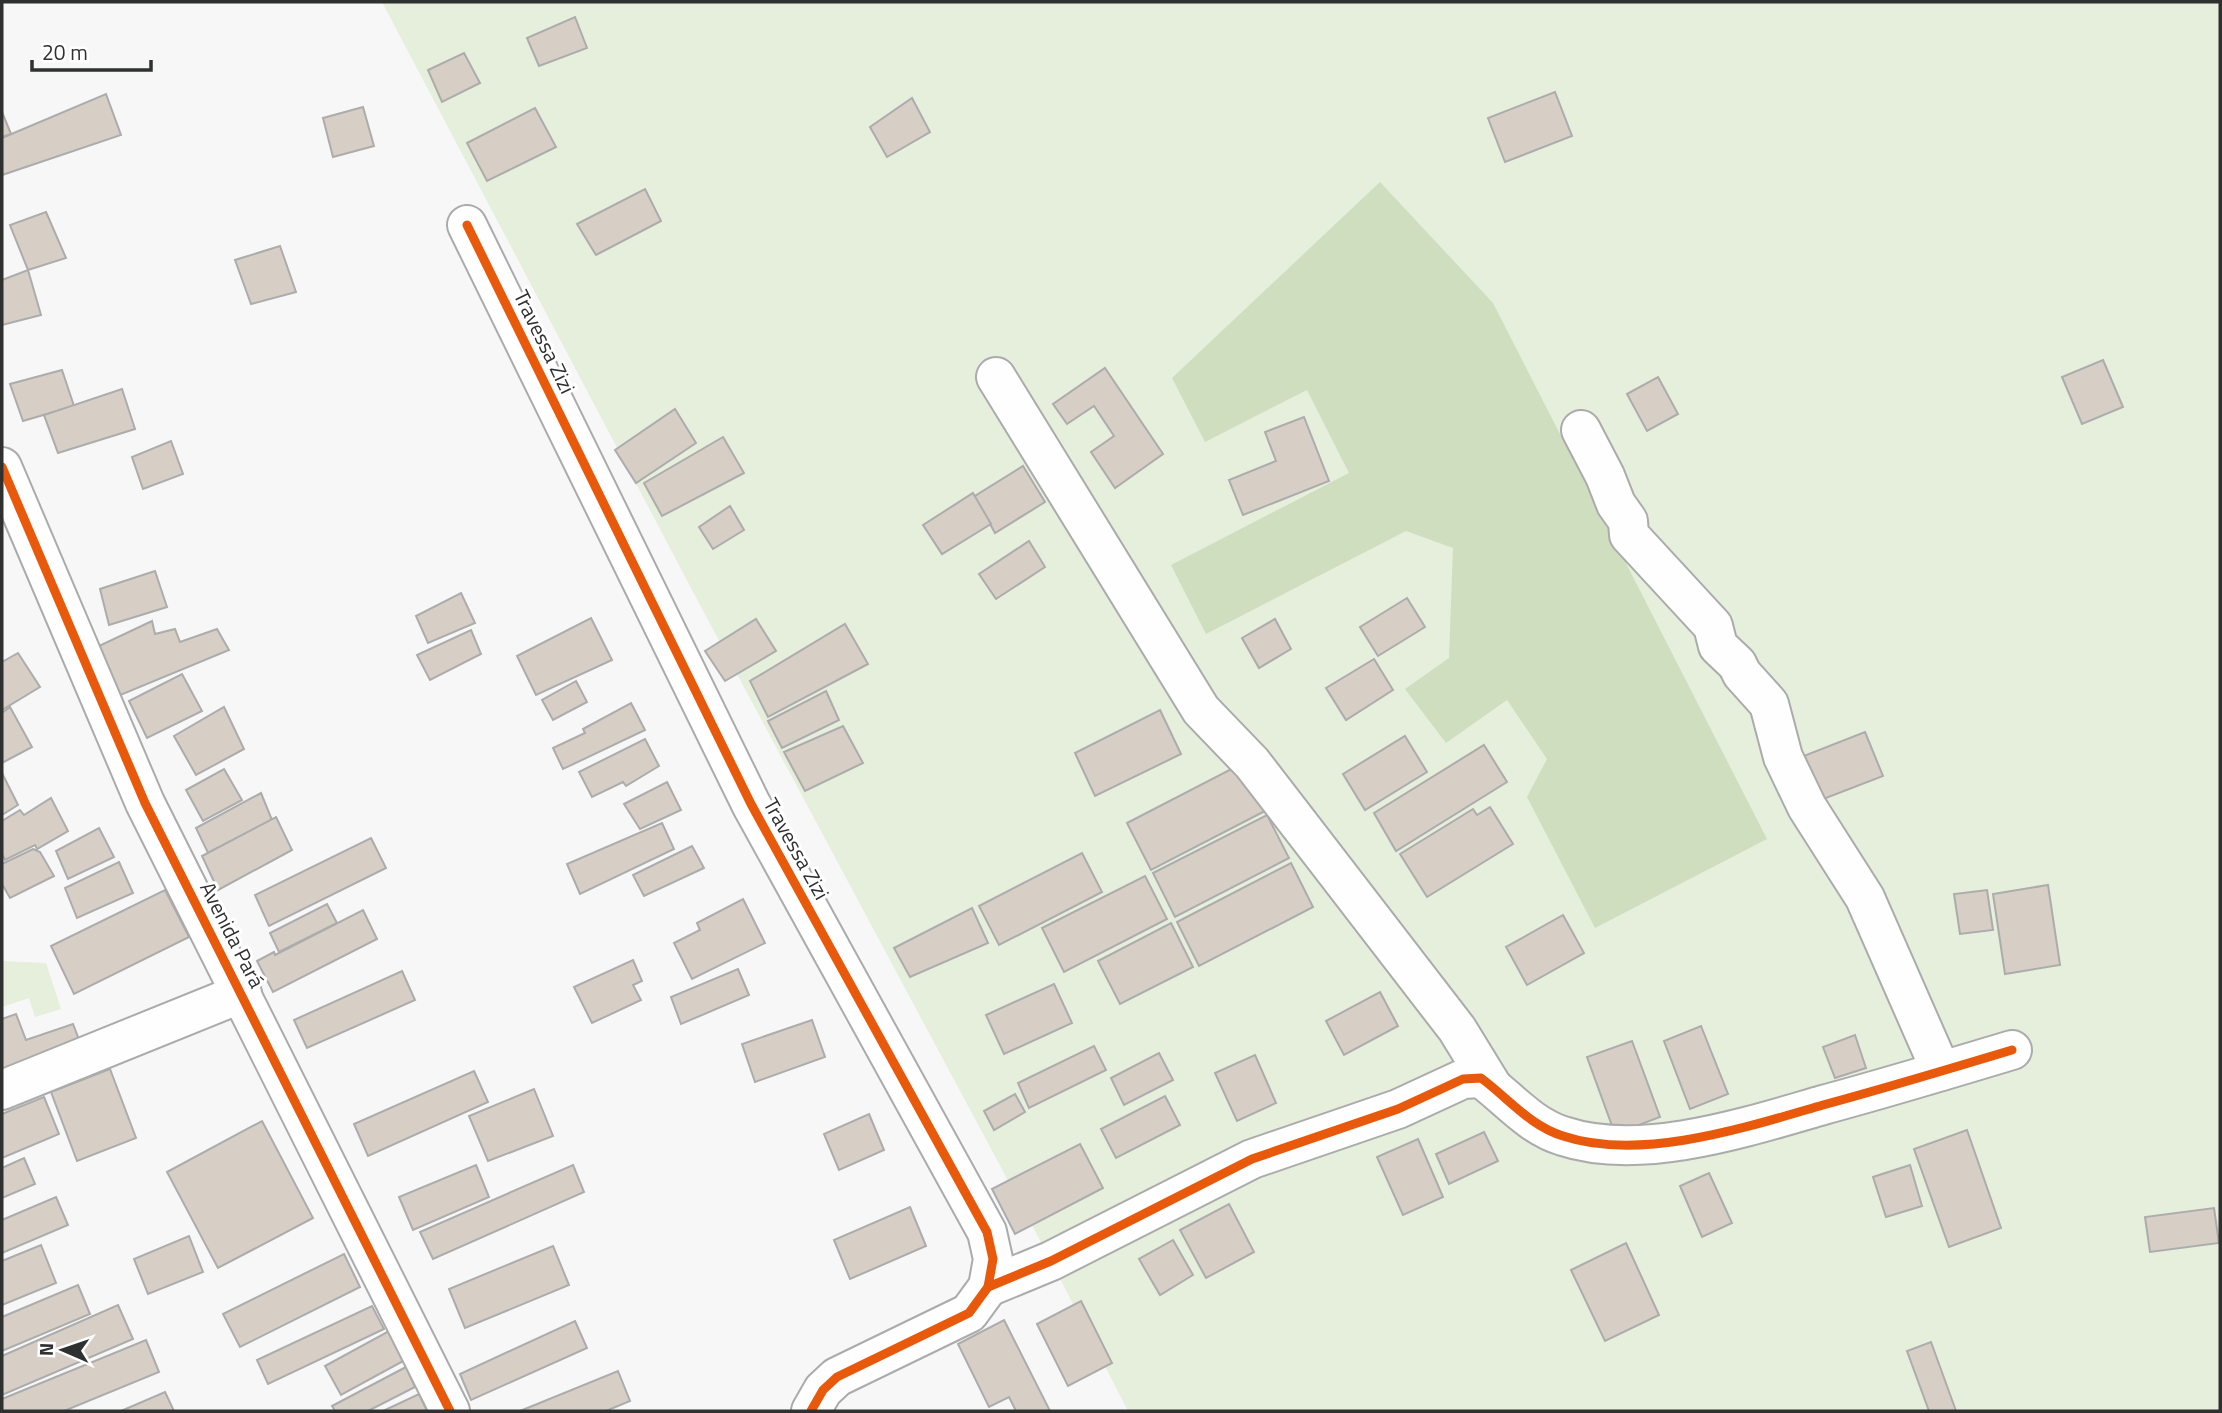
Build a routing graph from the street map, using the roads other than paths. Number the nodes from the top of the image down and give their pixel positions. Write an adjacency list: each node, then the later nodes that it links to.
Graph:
1 (467, 225): 10 (street, Travessa Zizi)
2 (996, 377): 8 (street)
3 (1581, 430): 7 (street)
4 (2, 467): 5 (street, Avenida Pará)
5 (242, 993): 9 (street); 11 (street, Avenida Pará)
6 (2012, 1050): 7 (street)
7 (1941, 1071): 8 (street)
8 (1492, 1086): 10 (street)
9 (2, 1090)
10 (988, 1287): 12 (street)
11 (450, 1411)
12 (811, 1411)

